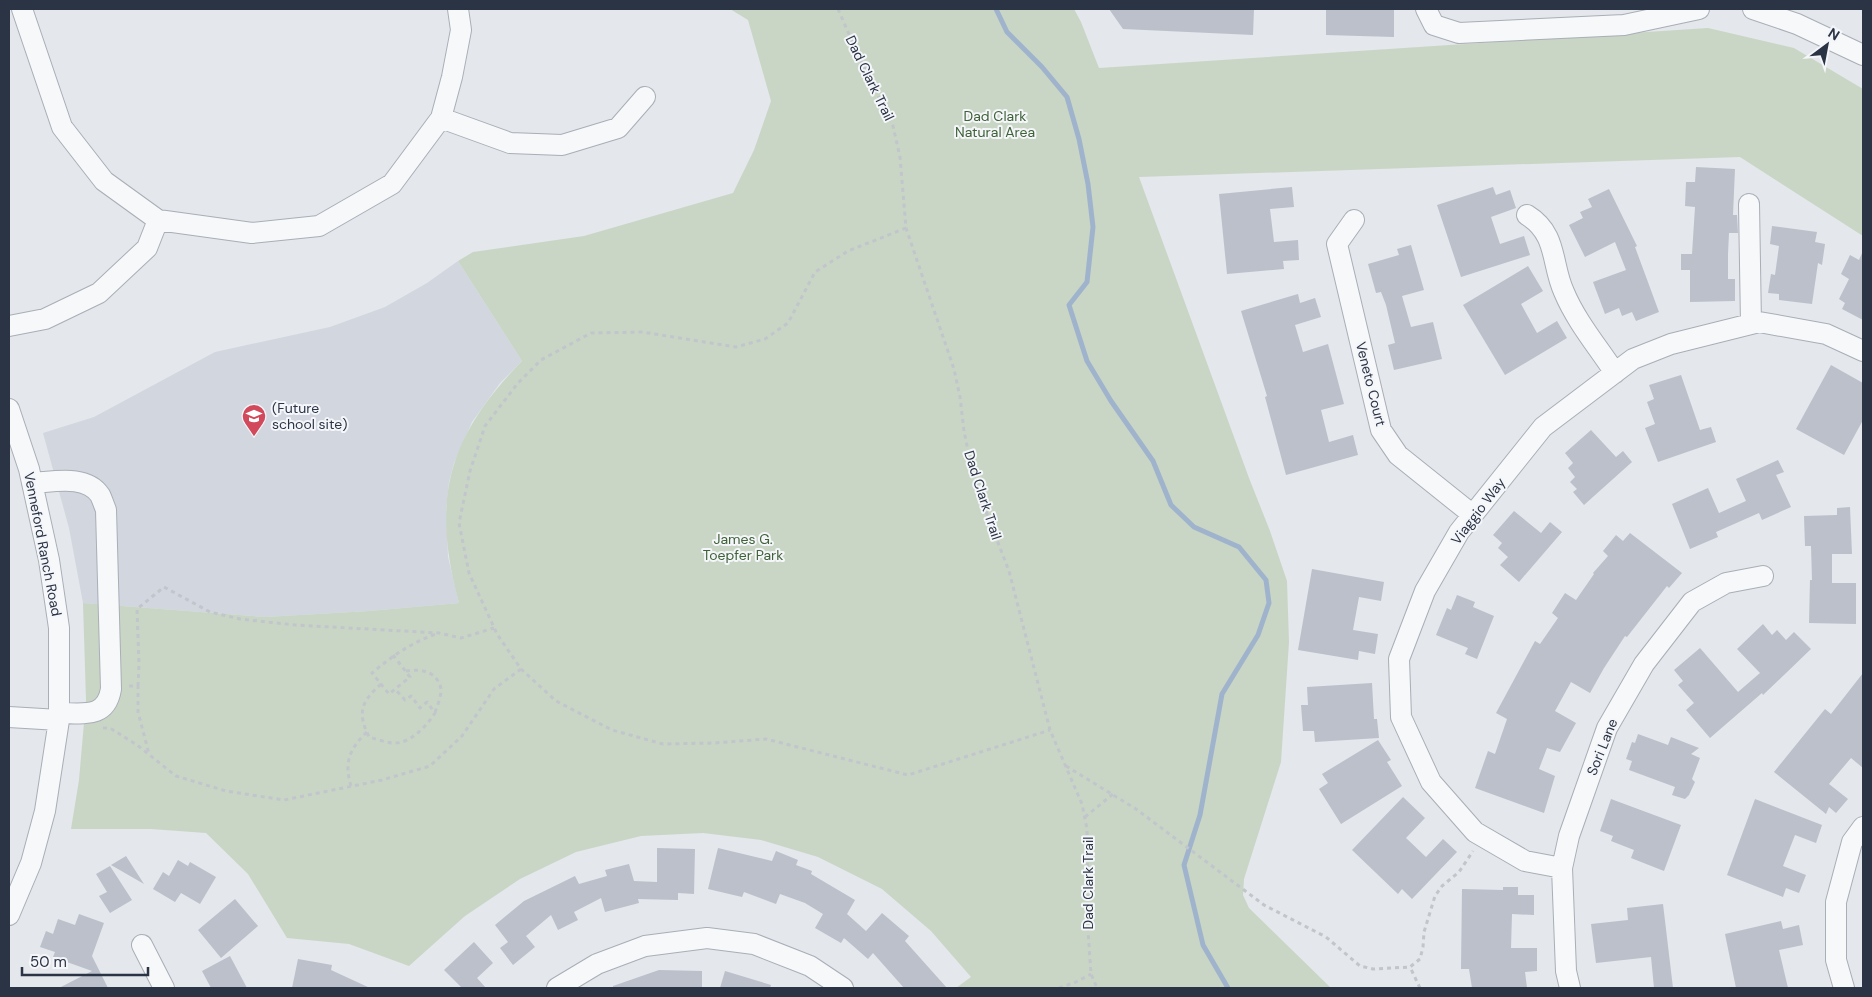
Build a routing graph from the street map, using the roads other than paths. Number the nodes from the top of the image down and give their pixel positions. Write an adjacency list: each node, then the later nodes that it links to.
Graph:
1 (22, 9): 11 (street)
2 (458, 9): 8 (street)
3 (1426, 9): 4 (street)
4 (1699, 9)
5 (1753, 9): 6 (street)
6 (1863, 55)
7 (645, 97): 8 (street)
8 (441, 118): 11 (street)
9 (1749, 204): 13 (street)
10 (1527, 216): 16 (street)
11 (158, 220): 14 (street)
12 (1354, 220): 19 (street, Veneto Court)
13 (1751, 324): 15 (street, Viaggio Way); 16 (street, Viaggio Way)
14 (9, 326)
15 (1863, 351)
16 (1615, 372): 19 (street, Viaggio Way)
17 (9, 409): 18 (street, Venneford Ranch Road)
18 (32, 483): 22 (street, Venneford Ranch Road); 22 (street)
19 (1473, 515): 24 (street, Viaggio Way)
20 (1763, 576): 24 (street, Sori Lane)
21 (9, 717): 22 (street)
22 (59, 717): 25 (street, Venneford Ranch Road)
23 (1863, 827): 31 (street)
24 (1562, 868): 30 (street, Sori Lane)
25 (9, 915)
26 (142, 945): 27 (street)
27 (164, 988)
28 (557, 988): 29 (street)
29 (843, 988)
30 (1570, 988)
31 (1844, 988)

